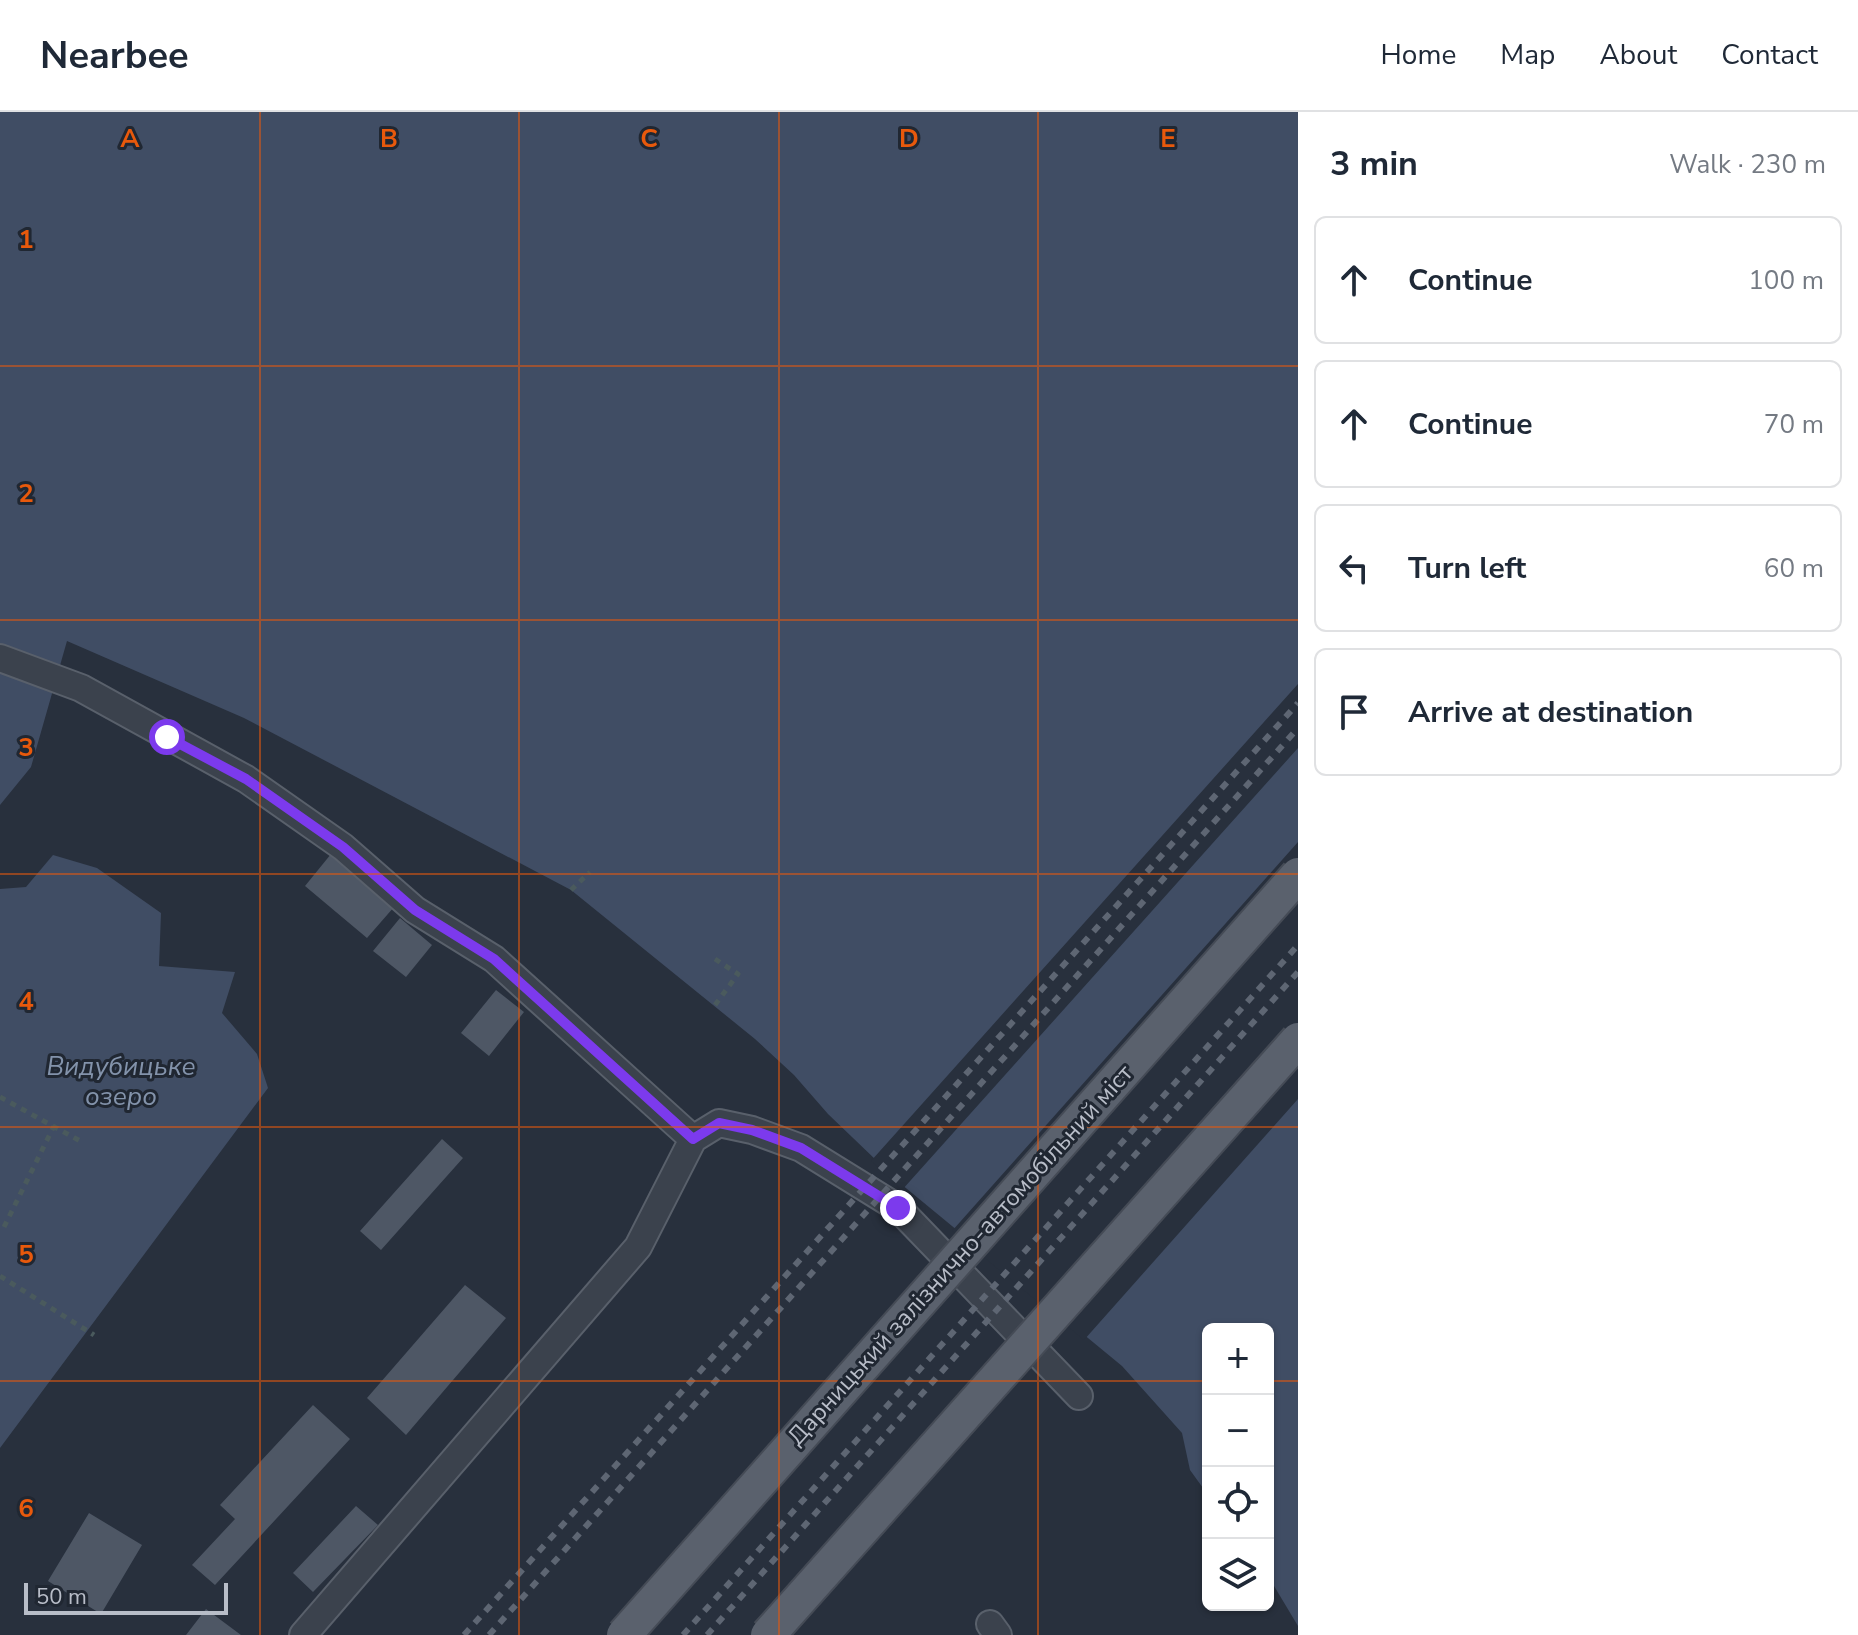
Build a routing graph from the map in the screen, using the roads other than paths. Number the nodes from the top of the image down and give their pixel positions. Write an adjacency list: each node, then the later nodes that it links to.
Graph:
1 (0, 658): 4 (street)
2 (1298, 875): 7 (main road, Дарницький залізнично-автомобільний міст, bridge)
3 (1298, 1040): 8 (main road, bridge)
4 (693, 1139): 5 (street); 6 (street)
5 (1079, 1396)
6 (303, 1635)
7 (624, 1635)
8 (768, 1635)

